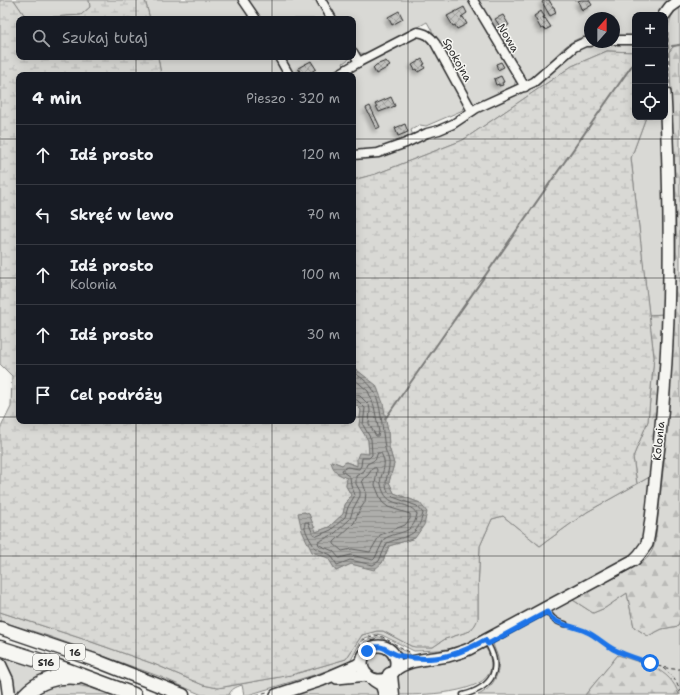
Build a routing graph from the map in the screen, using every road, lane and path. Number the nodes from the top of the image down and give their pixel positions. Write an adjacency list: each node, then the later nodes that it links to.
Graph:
1 (243, 0): 6 (street)
2 (321, 0): 7 (street)
3 (473, 0): 18 (street, Nowa)
4 (678, 0): 5 (street)
5 (668, 12)
6 (254, 16)
7 (330, 16)
8 (620, 40): 9 (street)
9 (632, 40)
10 (584, 42): 18 (street)
11 (666, 48): 17 (path)
12 (356, 57): 14 (street)
13 (281, 60): 15 (street)
14 (359, 62): 16 (street); 19 (street, Spokojna)
15 (287, 72)
16 (342, 72)
17 (667, 84)
18 (525, 86): 19 (street)
19 (472, 111): 21 (street)
20 (668, 120): 22 (street, Kolonia)
21 (356, 155)
22 (545, 608): 23 (lane); 25 (street, Kolonia)
23 (565, 624): 32 (path)
24 (0, 628): 42 (main road, 16)
25 (485, 640): 29 (street, Kolonia); 46 (lane)
26 (0, 648): 36 (highway, S16)
27 (392, 653): 29 (street, Kolonia); 30 (street); 34 (street)
28 (412, 653): 30 (path)
29 (434, 658): 34 (street, Kolonia)
30 (358, 659): 35 (street); 37 (street)
31 (0, 665): 39 (main road)
32 (662, 668): 33 (path); 38 (path)
33 (680, 670)
34 (392, 674): 35 (street); 45 (highway)
35 (370, 677): 37 (street); 44 (main road)
36 (91, 678): 40 (highway); 41 (highway, S16)
37 (322, 680): 43 (street)
38 (680, 692)
39 (9, 695)
40 (25, 695)
41 (134, 695)
42 (183, 695)
43 (276, 695)
44 (385, 695)
45 (392, 695)
46 (463, 695)

